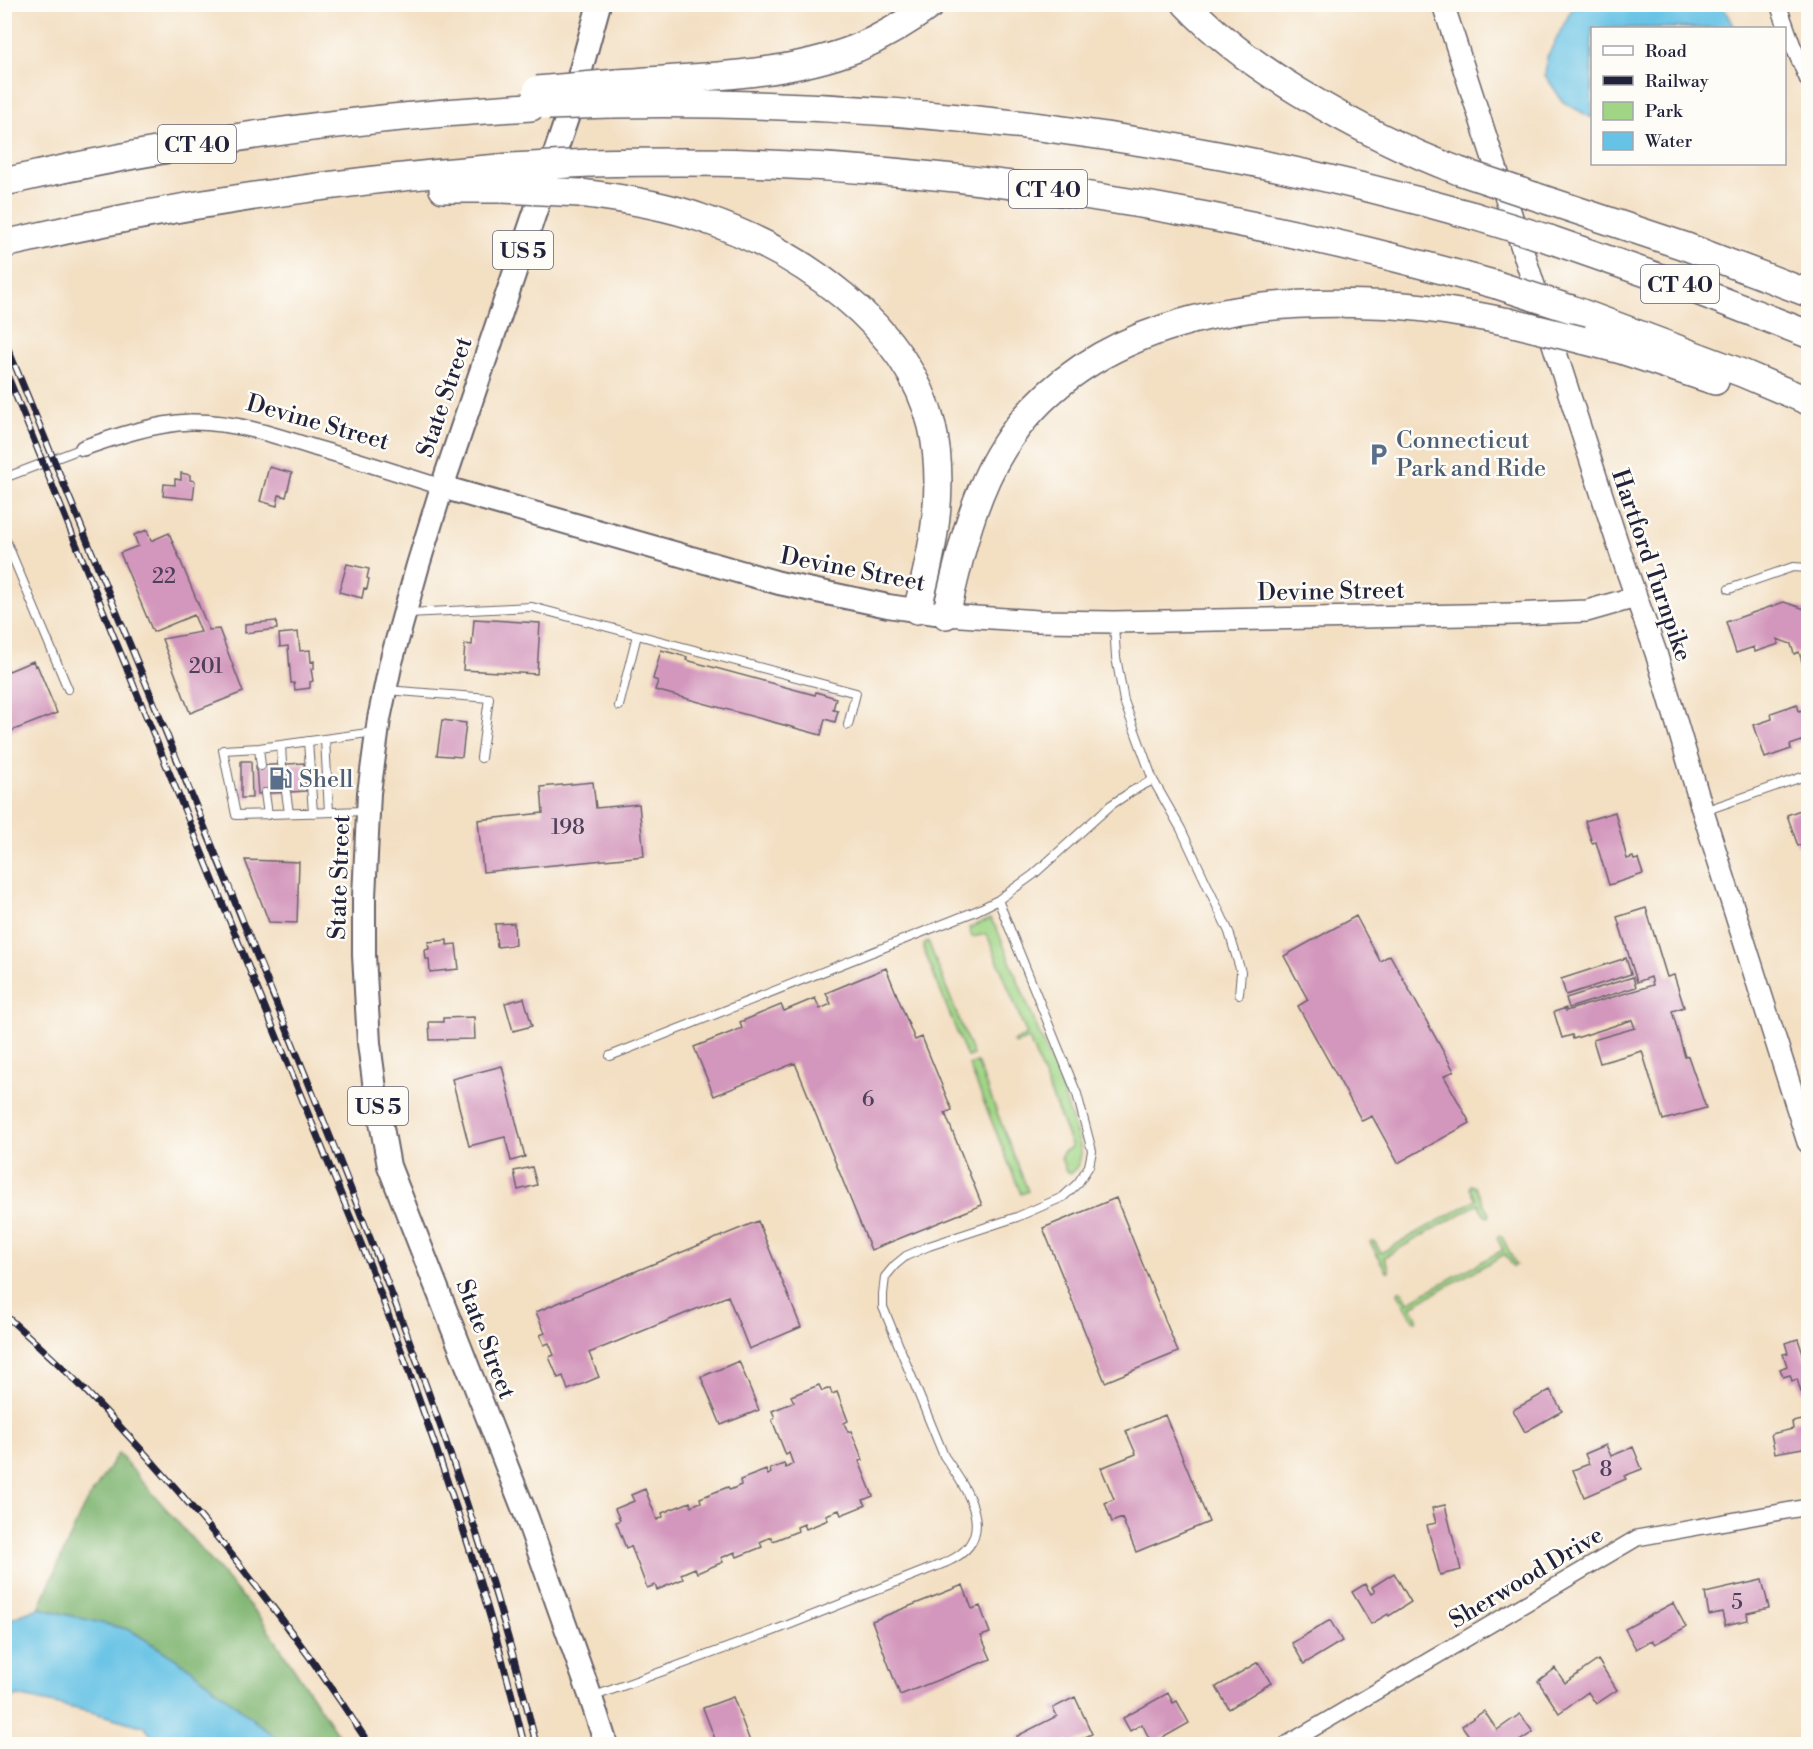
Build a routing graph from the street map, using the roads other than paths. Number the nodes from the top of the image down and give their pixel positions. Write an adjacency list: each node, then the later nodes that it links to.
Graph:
1 (599, 4): 16 (main road, State Street / US 5)
2 (932, 4): 7 (highway)
3 (1186, 4): 11 (highway, bridge)
4 (1443, 4): 20 (main road, Hartford Turnpike)
5 (1778, 4): 6 (street)
6 (1809, 80)
7 (613, 94): 9 (highway, CT 40, bridge); 12 (highway, CT 40, bridge)
8 (507, 178): 10 (highway, CT 40); 13 (highway, CT 40, bridge); 21 (highway, bridge)
9 (4, 182)
10 (13, 242)
11 (1809, 293)
12 (1809, 334)
13 (1809, 401): 23 (highway, bridge)
14 (83, 448): 15 (lane); 16 (street, Devine Street)
15 (4, 478)
16 (442, 487): 21 (main road, Devine Street); 22 (main road, State Street / US 5)
17 (4, 536): 26 (lane)
18 (1809, 568): 19 (lane)
19 (1729, 589)
20 (1636, 597): 24 (main road, Devine Street); 44 (main road, Hartford Turnpike)
21 (917, 610): 23 (main road, Devine Street)
22 (404, 614): 25 (lane); 27 (main road, State Street / US 5)
23 (946, 615): 24 (main road, Devine Street)
24 (1114, 622): 39 (lane)
25 (637, 634): 28 (lane); 29 (lane)
26 (68, 689)
27 (384, 690): 30 (main road, State Street / US 5); 35 (lane)
28 (619, 706)
29 (848, 725)
30 (376, 732): 31 (lane); 42 (main road, State Street / US 5)
31 (326, 739): 32 (lane); 43 (lane)
32 (308, 741): 33 (lane); 46 (lane)
33 (280, 745): 34 (lane); 36 (lane)
34 (259, 748): 37 (lane); 47 (lane)
35 (481, 758)
36 (282, 764)
37 (261, 766)
38 (1809, 775): 44 (lane)
39 (1154, 780): 48 (lane); 49 (lane)
40 (286, 792): 45 (lane)
41 (265, 794): 47 (lane)
42 (368, 811): 43 (lane); 53 (main road, State Street / US 5)
43 (329, 812): 46 (lane)
44 (1703, 812): 51 (main road, Hartford Turnpike)
45 (289, 813): 46 (lane); 47 (lane)
46 (313, 813)
47 (268, 814)
48 (998, 900): 50 (lane); 53 (lane)
49 (1239, 994)
50 (610, 1056)
51 (1809, 1142)
52 (1809, 1507): 55 (street, Sherwood Drive)
53 (591, 1698): 54 (main road, State Street / US 5)
54 (606, 1744)
55 (1287, 1744)

